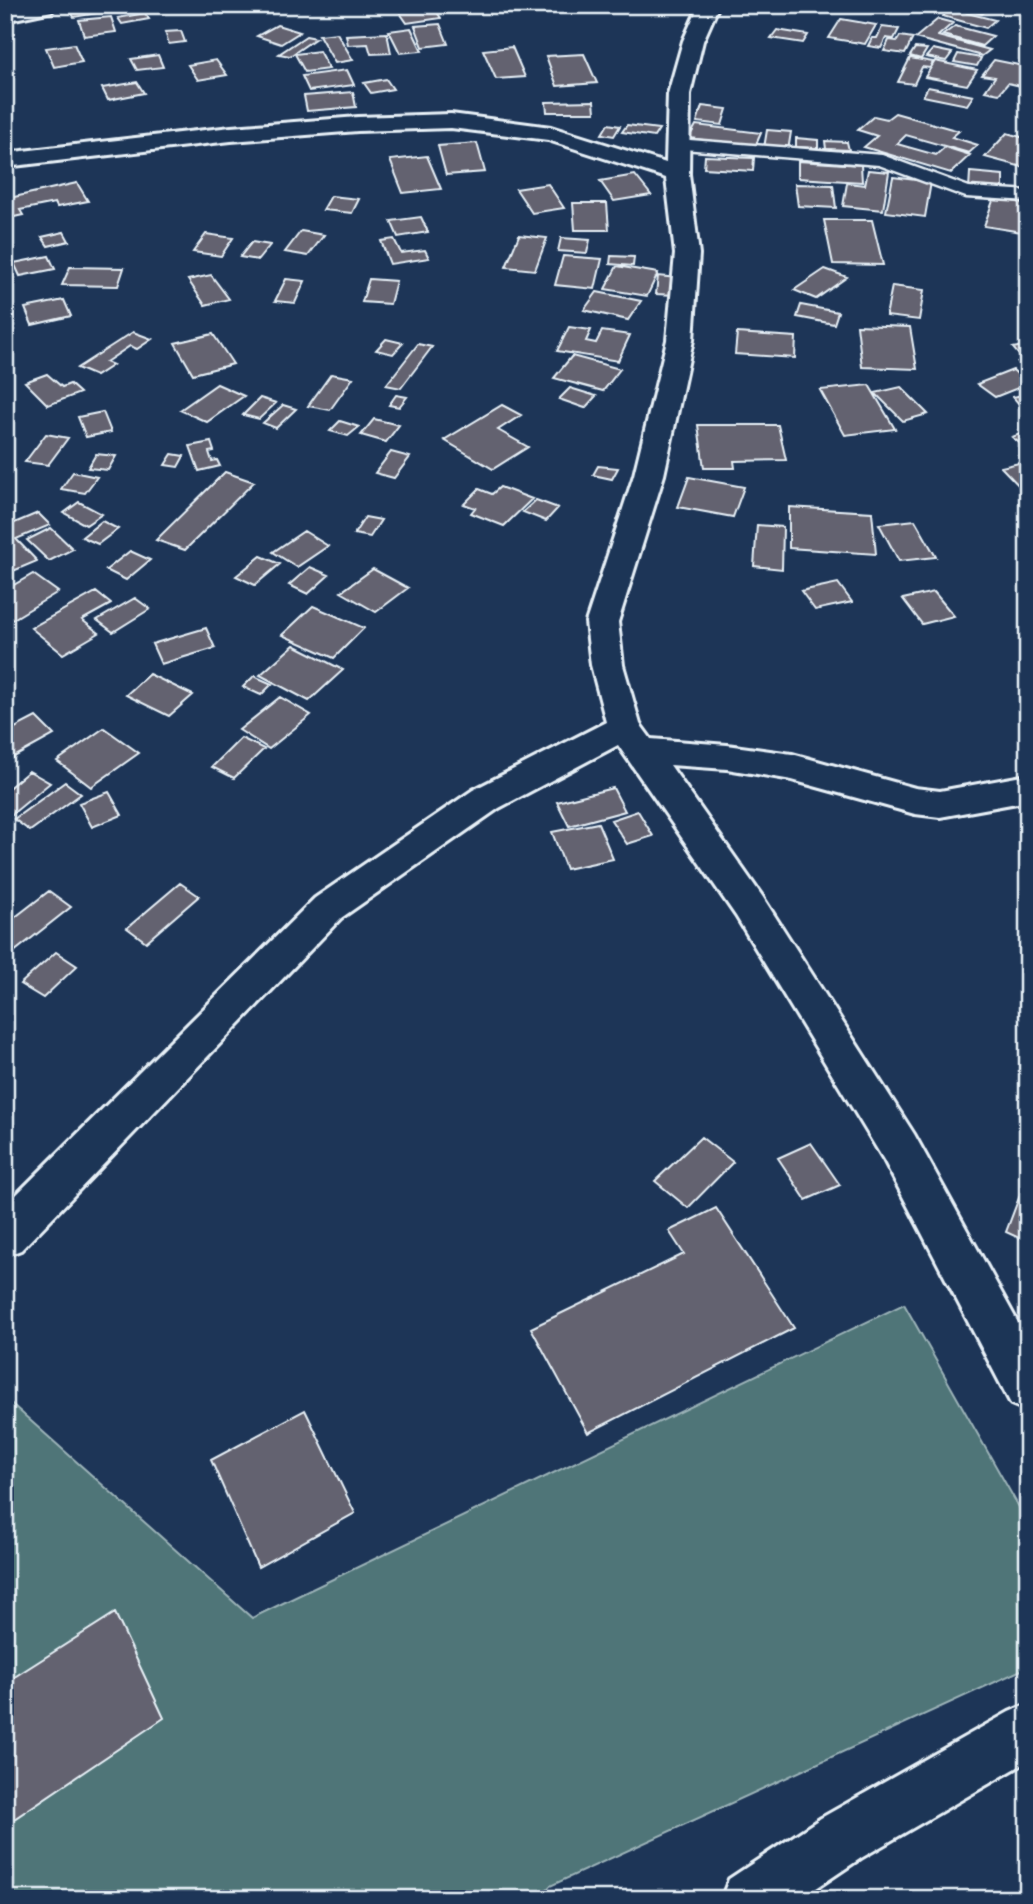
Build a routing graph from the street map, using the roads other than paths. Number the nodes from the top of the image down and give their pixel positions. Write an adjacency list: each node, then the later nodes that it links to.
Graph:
1 (709, 5): 4 (street)
2 (45, 7): 3 (street)
3 (5, 15)
4 (677, 159): 5 (street); 6 (lane); 7 (street)
5 (5, 160)
6 (1028, 196)
7 (632, 739): 8 (street); 9 (street); 10 (street)
8 (1028, 788)
9 (5, 1236)
10 (1028, 1388)
11 (1028, 1731): 12 (street)
12 (749, 1899)

